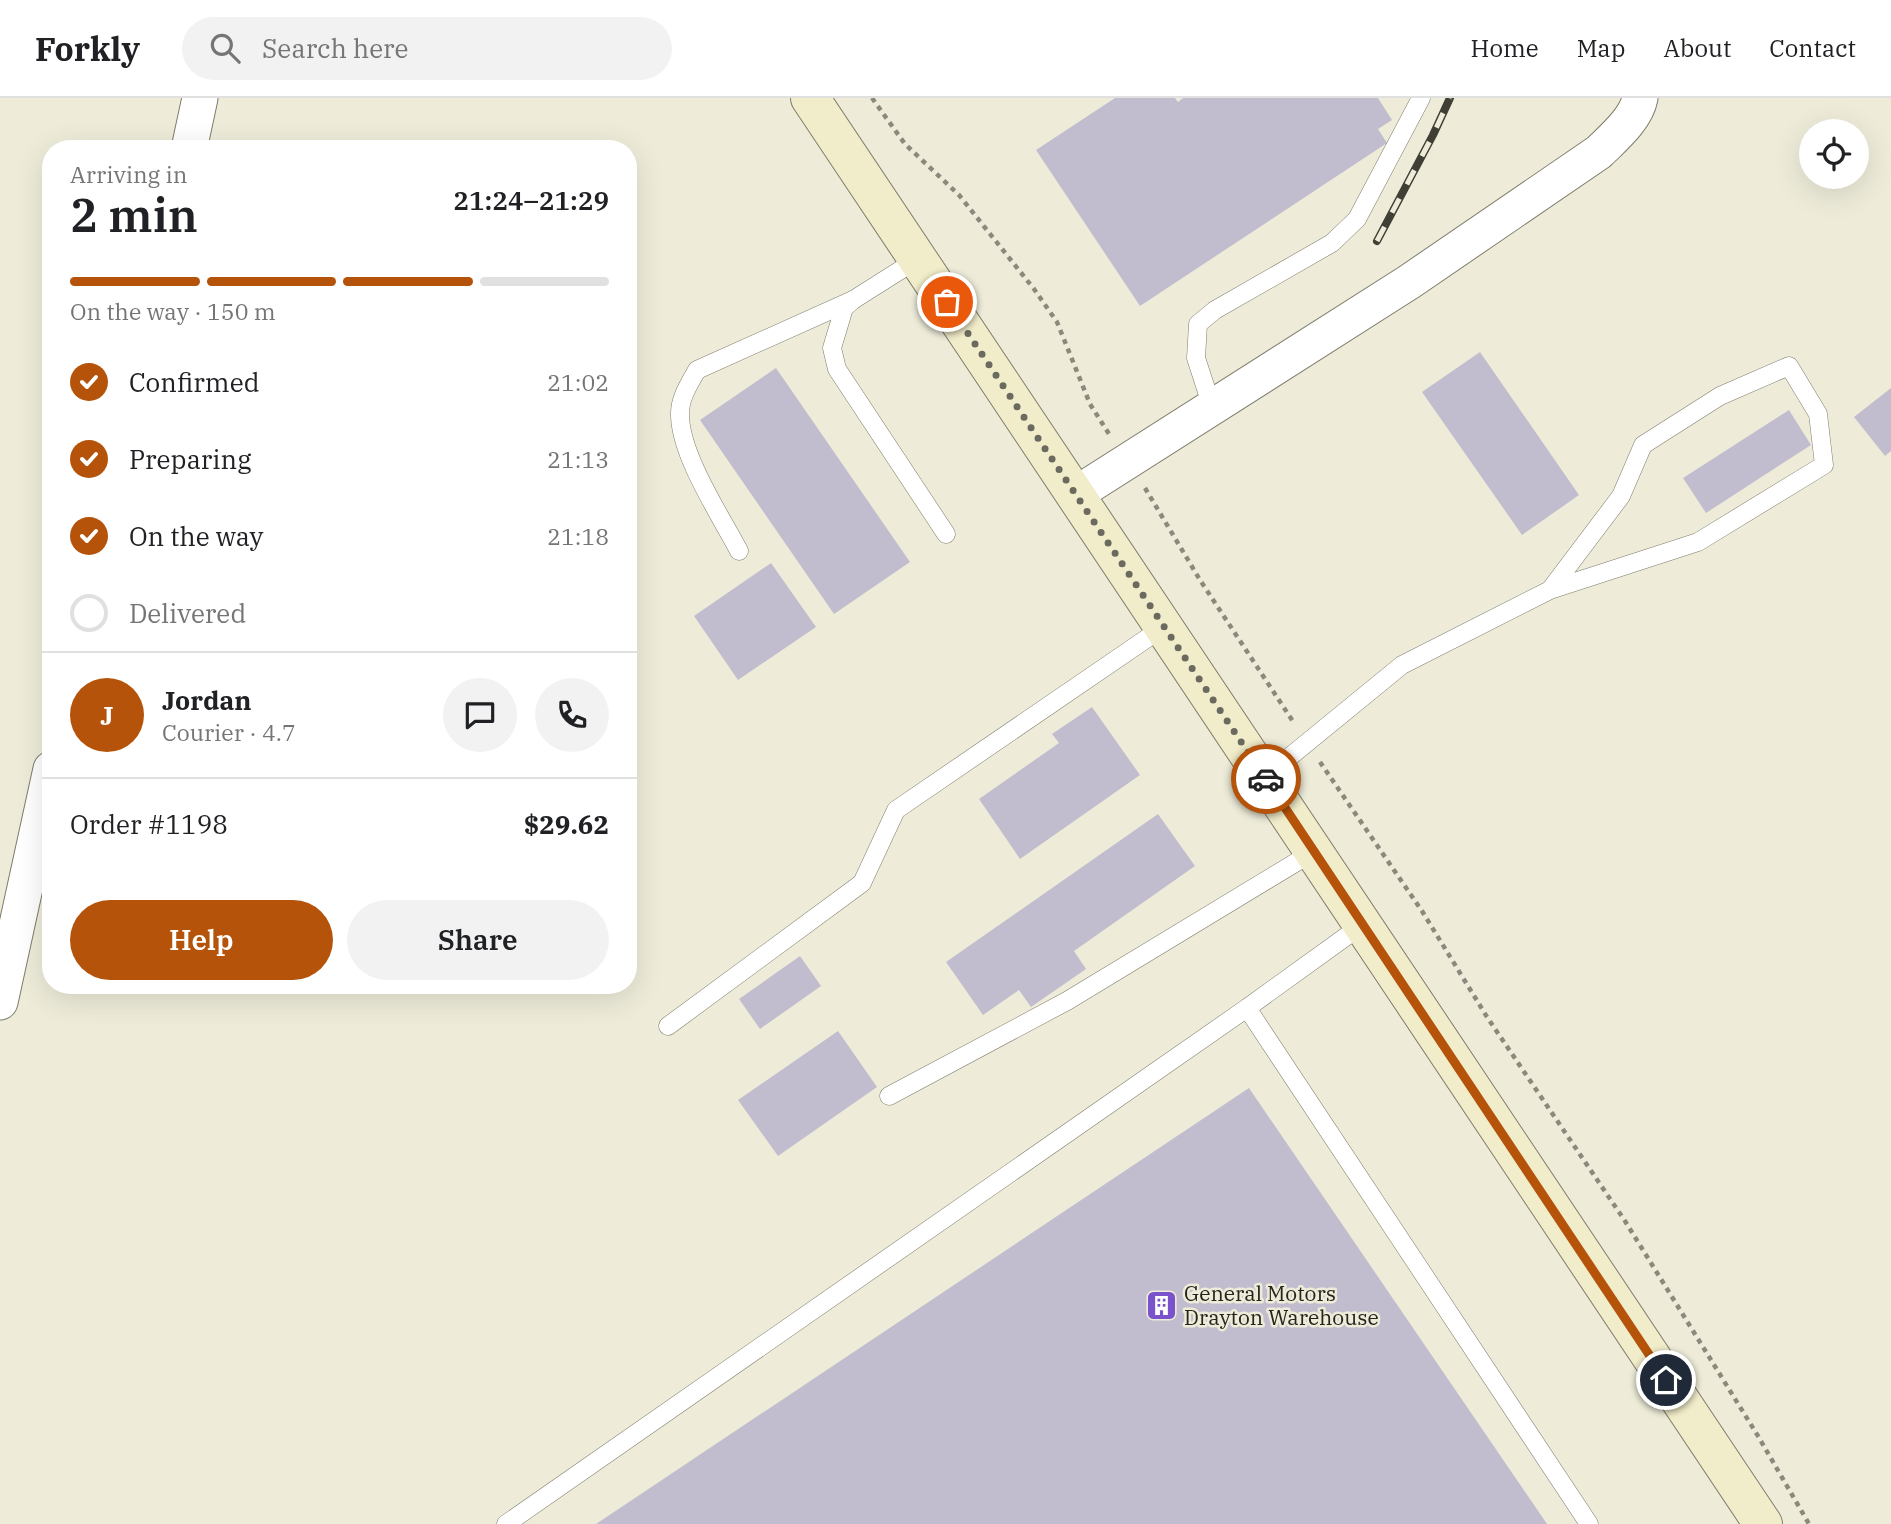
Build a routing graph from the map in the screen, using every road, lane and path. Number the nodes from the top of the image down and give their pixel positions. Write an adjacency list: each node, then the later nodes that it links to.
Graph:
1 (201, 98): 6 (street)
2 (810, 98): 7 (main road)
3 (872, 98): 10 (path)
4 (1421, 98): 9 (lane)
5 (1640, 98): 9 (street)
6 (191, 140)
7 (918, 259): 8 (lane); 11 (main road)
8 (853, 300): 12 (lane); 13 (lane)
9 (1212, 407): 10 (street)
10 (1128, 461): 11 (street); 16 (path)
11 (1076, 494): 15 (main road)
12 (946, 534)
13 (739, 551)
14 (1550, 590): 14 (lane); 16 (lane)
15 (1165, 626): 17 (main road); 23 (lane)
16 (1307, 743): 17 (lane); 28 (path)
17 (1265, 777): 19 (main road)
18 (42, 810): 21 (street)
19 (1313, 852): 20 (main road); 24 (lane)
20 (1362, 925): 22 (lane); 25 (main road)
21 (0, 1002)
22 (1247, 1008): 26 (lane); 27 (lane)
23 (668, 1026)
24 (889, 1096)
25 (1753, 1521)
26 (506, 1524)
27 (1589, 1524)
28 (1809, 1524)

